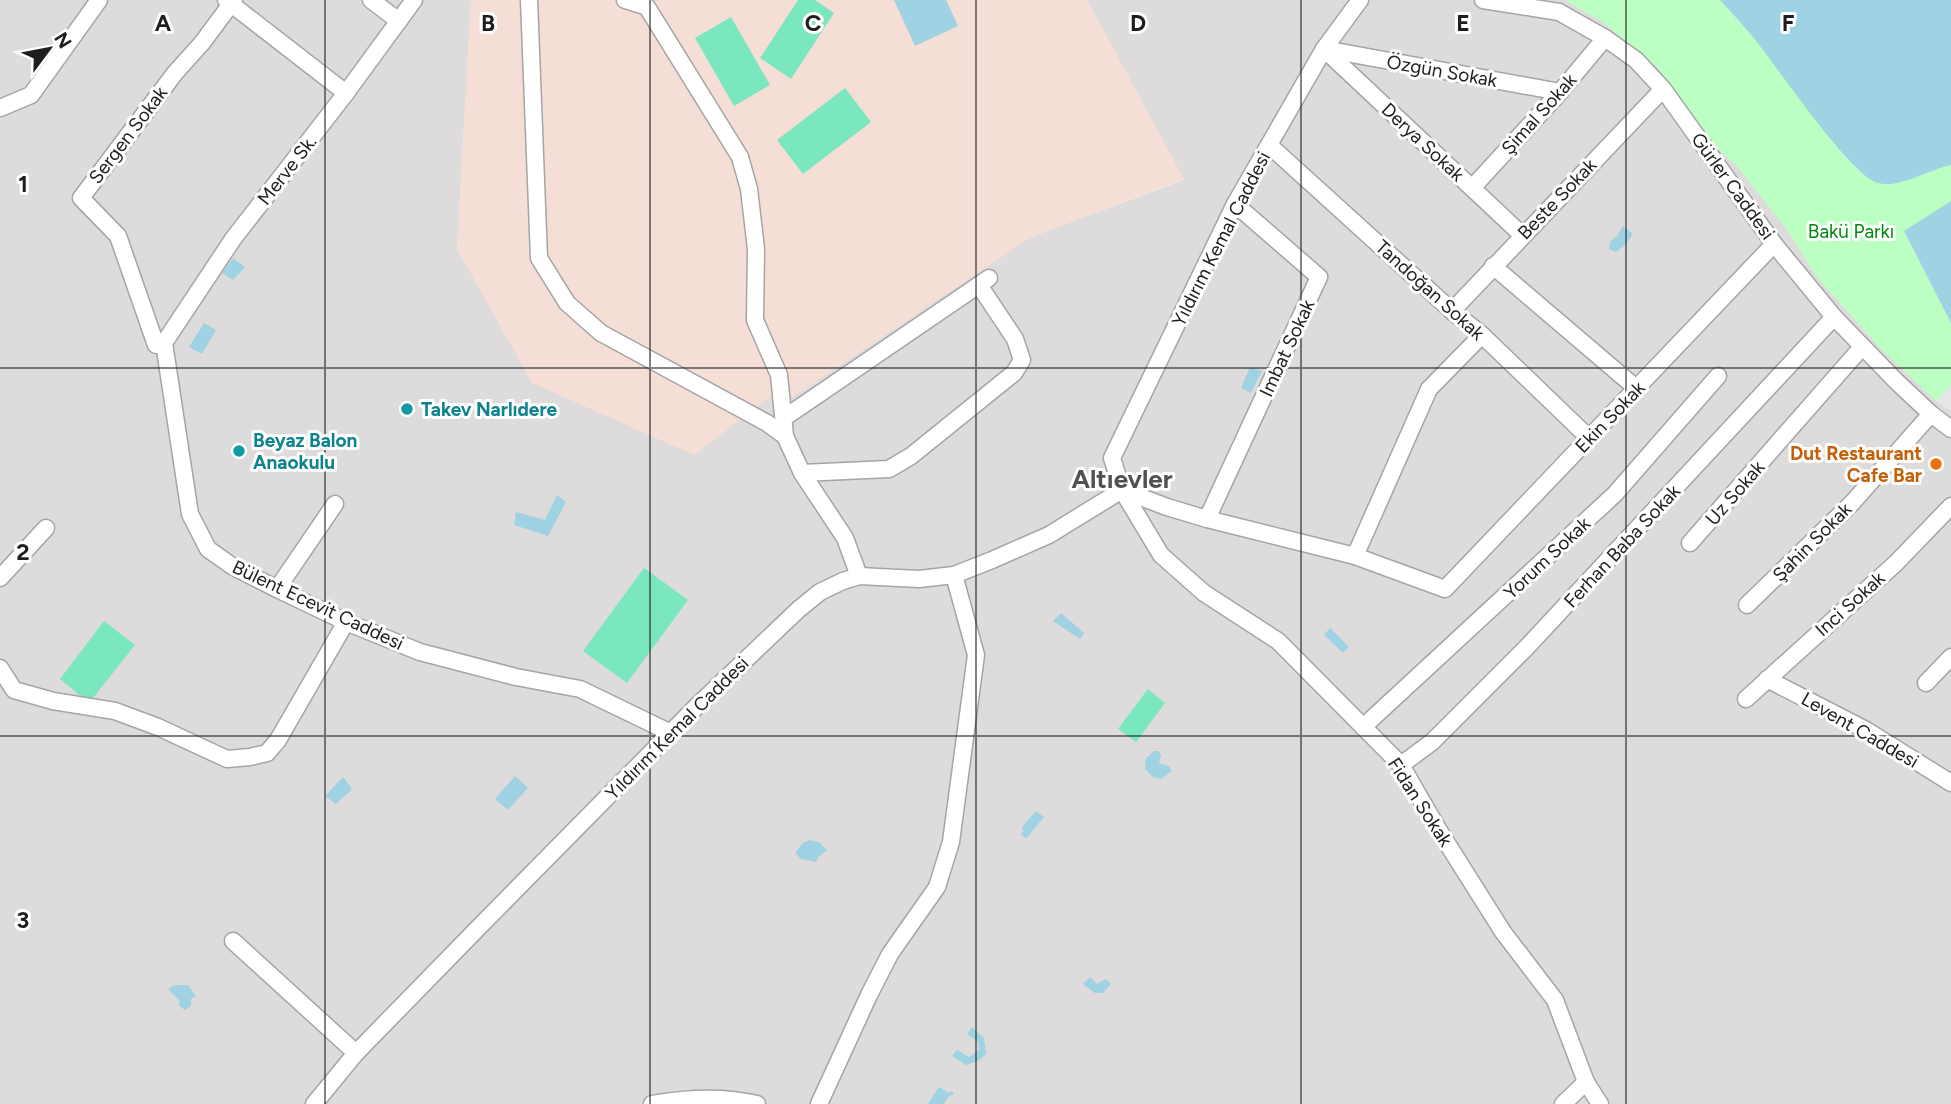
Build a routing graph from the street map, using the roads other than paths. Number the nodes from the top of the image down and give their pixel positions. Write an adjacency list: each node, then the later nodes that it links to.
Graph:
1 (99, 0): 15 (street)
2 (371, 0): 9 (street)
3 (414, 0): 9 (street, Merve Sk.)
4 (529, 0): 32 (street)
5 (625, 0): 30 (street)
6 (1360, 0): 11 (street, Yıldırım Kemal Caddesi)
7 (1483, 0): 10 (street, Gürler Caddesi)
8 (230, 1): 14 (street); 25 (street, Sergen Sokak)
9 (399, 21): 14 (street, Merve Sk.)
10 (1605, 38): 12 (street, Gürler Caddesi); 13 (street, Şimal Sokak)
11 (1324, 49): 13 (street, Özgün Sokak); 16 (street, Yıldırım Kemal Caddesi); 17 (street, Derya Sokak)
12 (1662, 89): 19 (street, Beste Sokak); 20 (street, Gürler Caddesi)
13 (1560, 92): 17 (street, Şimal Sokak)
14 (346, 93): 25 (street, Merve Sk.)
15 (0, 108)
16 (1269, 145): 18 (street, Yıldırım Kemal Caddesi); 22 (street, Tandoğan Sokak)
17 (1472, 188): 19 (street, Derya Sokak)
18 (1235, 205): 35 (street, Yıldırım Kemal Caddesi); 38 (street, Imbat Sokak)
19 (1522, 236): 21 (street, Beste Sokak)
20 (1774, 244): 23 (street, Gürler Caddesi); 28 (street, Ekin Sokak)
21 (1493, 267): 22 (street, Beste Sokak); 28 (street)
22 (1452, 311): 24 (street, Tandoğan Sokak)
23 (1834, 317): 26 (street, Gürler Caddesi); 55 (street, Ferhan Baba Sokak)
24 (1482, 335): 33 (street, Tandoğan Sokak); 41 (street)
25 (164, 343): 45 (street, Bülent Ecevit Caddesi)
26 (1862, 347): 29 (street, Gürler Caddesi); 40 (street, Uz Sokak)
27 (1718, 376): 53 (street, Yorum Sokak)
28 (1636, 388): 33 (street, Ekin Sokak)
29 (1931, 414): 31 (street, Gürler Caddesi); 46 (street, Şahin Sokak)
30 (784, 418): 32 (street); 34 (street)
31 (1951, 429)
32 (785, 436): 34 (street)
33 (1589, 438): 41 (street, Ekin Sokak)
34 (802, 473): 43 (street)
35 (1122, 490): 38 (street); 42 (street, Yıldırım Kemal Caddesi); 53 (street, Fidan Sokak)
36 (335, 504): 45 (street)
37 (1951, 506): 50 (street, Inci Sokak)
38 (1207, 519): 41 (street)
39 (46, 528): 44 (street)
40 (1690, 543)
41 (1355, 556)
42 (954, 575): 43 (street, Yıldırım Kemal Caddesi); 63 (street)
43 (859, 576): 54 (street, Yıldırım Kemal Caddesi)
44 (0, 578)
45 (277, 589): 47 (street, Bülent Ecevit Caddesi)
46 (1747, 605)
47 (346, 622): 49 (street); 54 (street, Bülent Ecevit Caddesi)
48 (1951, 657): 51 (street)
49 (0, 668)
50 (1768, 678): 52 (street, Inci Sokak); 56 (street, Levent Caddesi)
51 (1926, 683)
52 (1746, 699)
53 (1363, 727): 55 (street, Fidan Sokak)
54 (671, 733): 58 (street, Yıldırım Kemal Caddesi)
55 (1401, 765): 59 (street, Fidan Sokak)
56 (1951, 783)
57 (233, 942): 58 (street)
58 (356, 1053): 60 (street, Yıldırım Kemal Caddesi)
59 (1586, 1082): 64 (street); 65 (street, Fidan Sokak)
60 (314, 1104)
61 (652, 1104): 62 (street)
62 (757, 1104)
63 (820, 1104)
64 (1563, 1104)
65 (1600, 1104)

